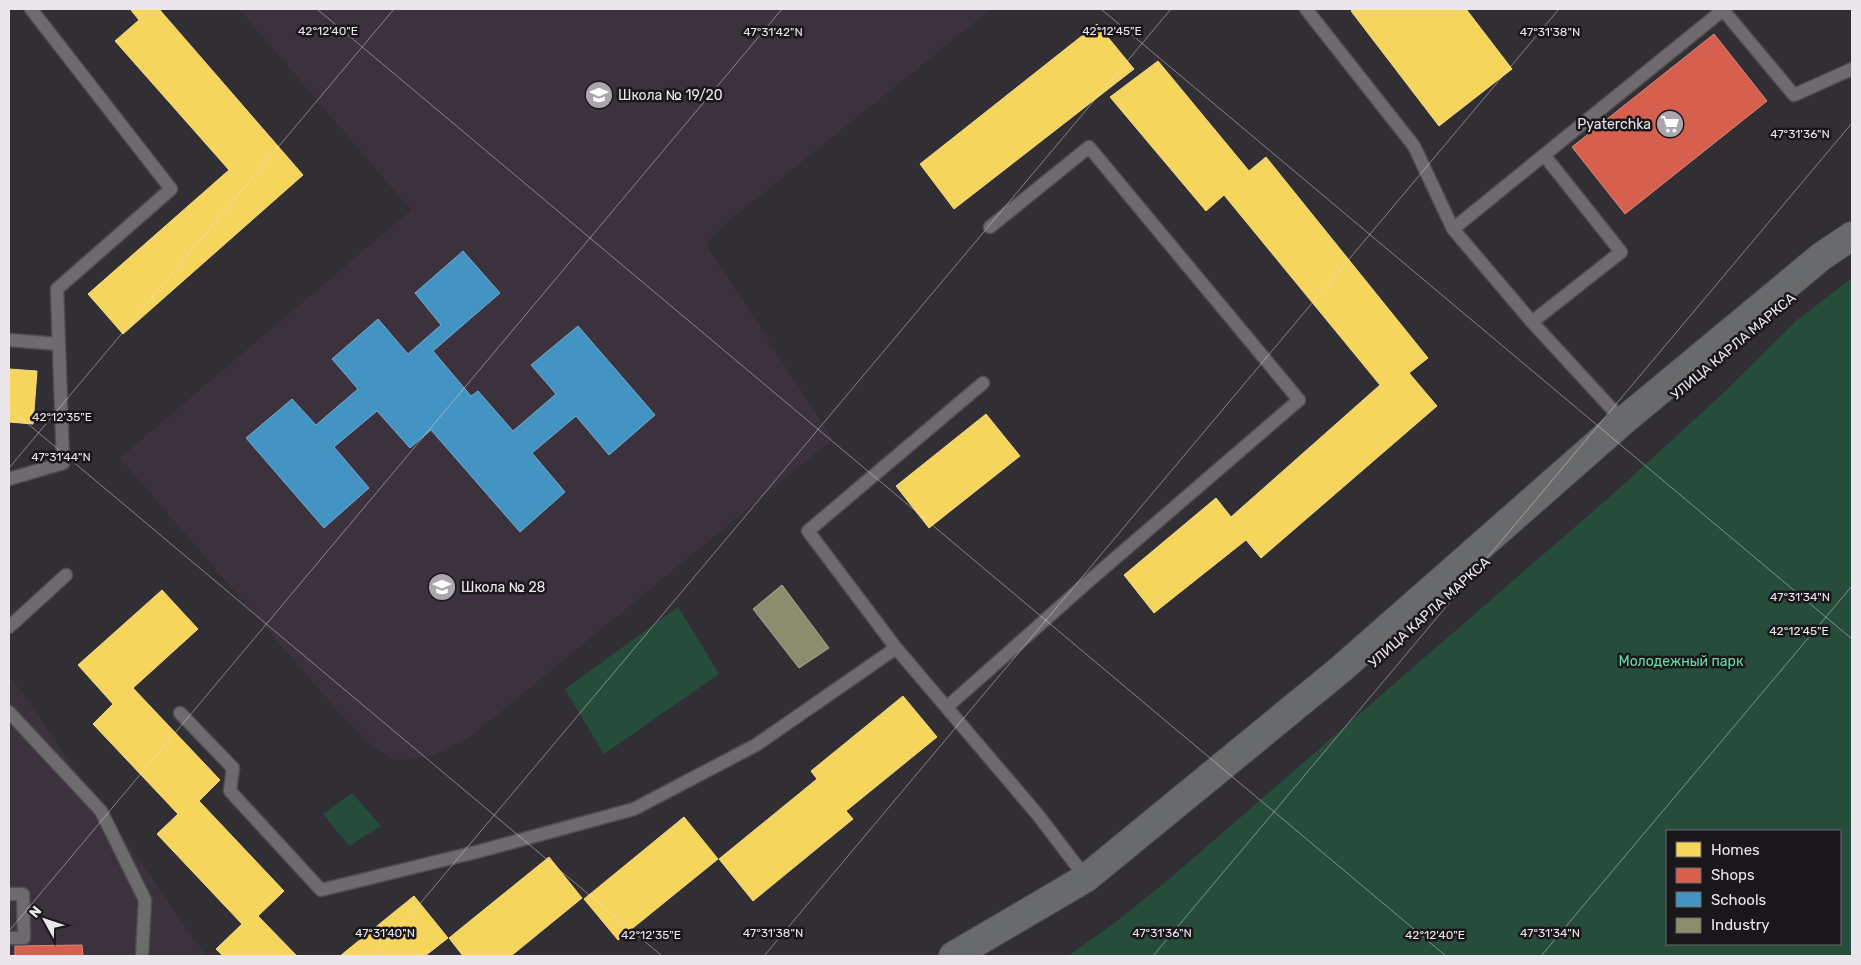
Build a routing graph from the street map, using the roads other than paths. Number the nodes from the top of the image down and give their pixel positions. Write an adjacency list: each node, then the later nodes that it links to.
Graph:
1 (31, 9): 11 (lane)
2 (1306, 9): 6 (lane)
3 (1852, 69): 4 (lane)
4 (1544, 155): 6 (lane); 9 (lane)
5 (990, 228): 18 (lane)
6 (1453, 229): 9 (lane)
7 (1852, 236): 13 (street)
8 (1852, 250): 26 (street, УЛИЦА КАРЛА МАРКСА)
9 (1532, 322): 13 (lane)
10 (9, 340): 11 (lane)
11 (59, 344): 14 (lane)
12 (983, 383): 17 (lane)
13 (1622, 421): 21 (street)
14 (9, 479)
15 (66, 575): 16 (lane)
16 (9, 627)
17 (896, 648): 18 (lane); 20 (lane)
18 (946, 707): 21 (lane)
19 (9, 712): 24 (lane)
20 (180, 713)
21 (1086, 878): 25 (street)
22 (9, 894): 23 (lane)
23 (9, 938)
24 (142, 956)
25 (953, 956)
26 (991, 956)

